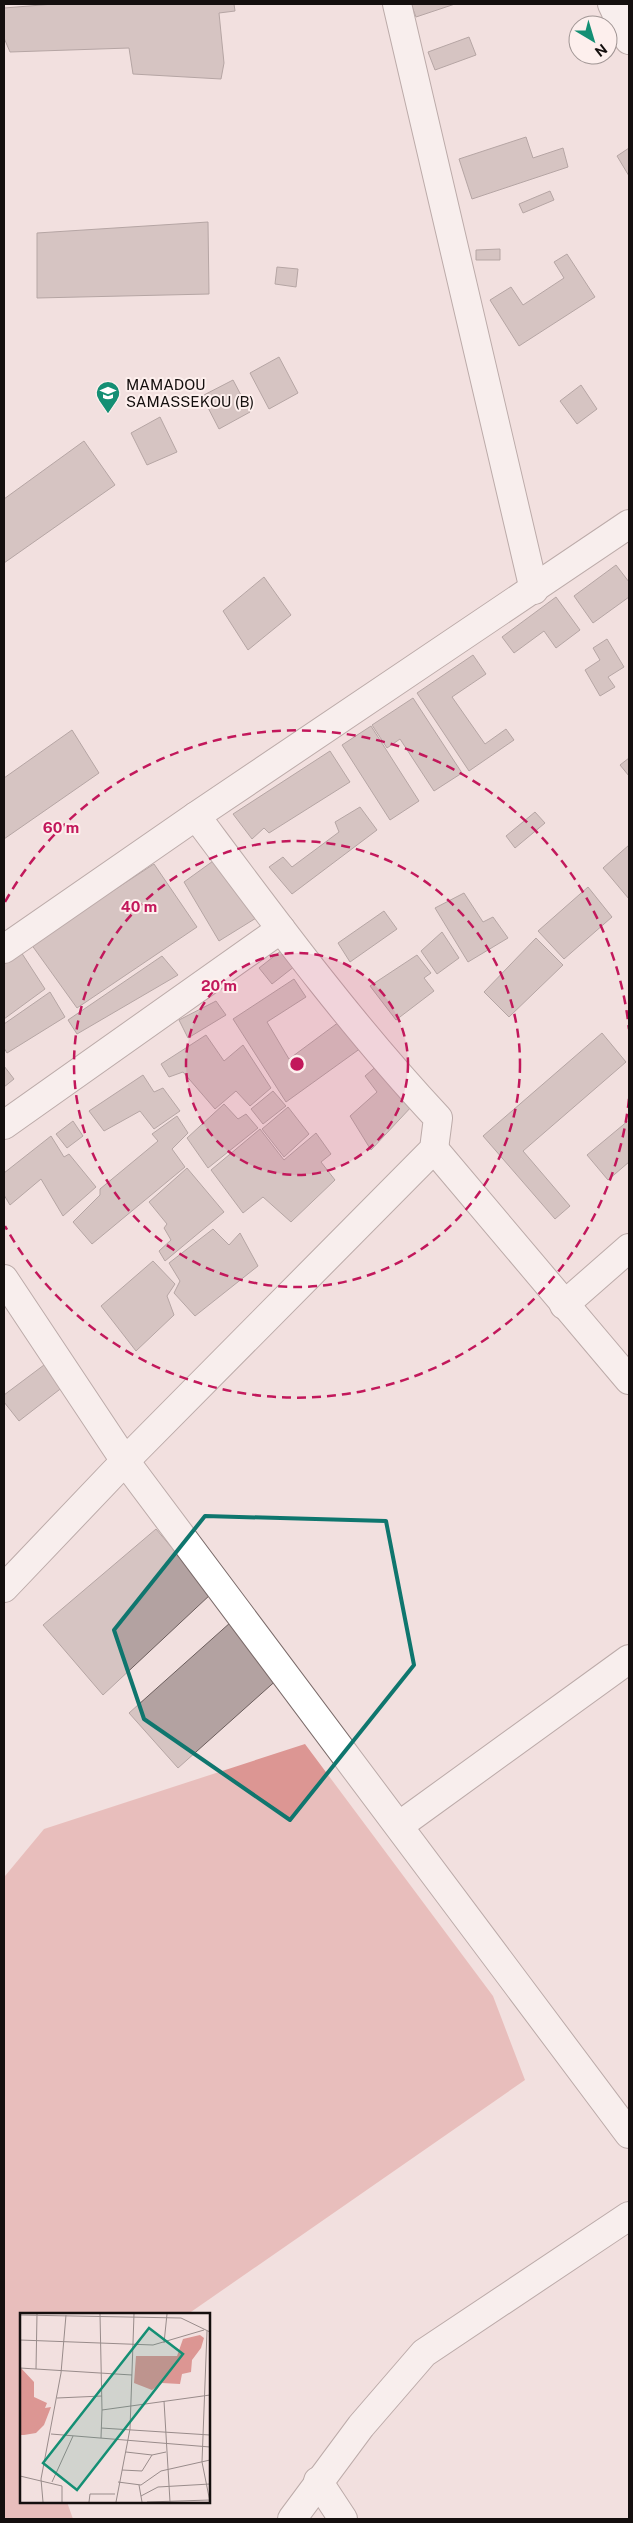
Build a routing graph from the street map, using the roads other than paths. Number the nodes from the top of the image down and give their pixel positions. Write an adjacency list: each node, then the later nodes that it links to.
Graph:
1 (397, 4): 5 (street)
2 (612, 4): 3 (street)
3 (629, 40)
4 (629, 524): 5 (street)
5 (534, 590): 6 (street)
6 (196, 816): 7 (street); 8 (street)
7 (281, 928): 9 (street); 10 (street)
8 (4, 949)
9 (4, 1125)
10 (434, 1149): 13 (street); 15 (street)
11 (629, 1248): 13 (street)
12 (4, 1278): 15 (street)
13 (564, 1305): 14 (street)
14 (629, 1380)
15 (125, 1461): 16 (street); 18 (street)
16 (4, 1588)
17 (629, 1659): 18 (street)
18 (400, 1825): 19 (street)
19 (629, 2134)
20 (629, 2216): 21 (street)
21 (318, 2481): 22 (street); 23 (street)
22 (292, 2519)
23 (343, 2519)

